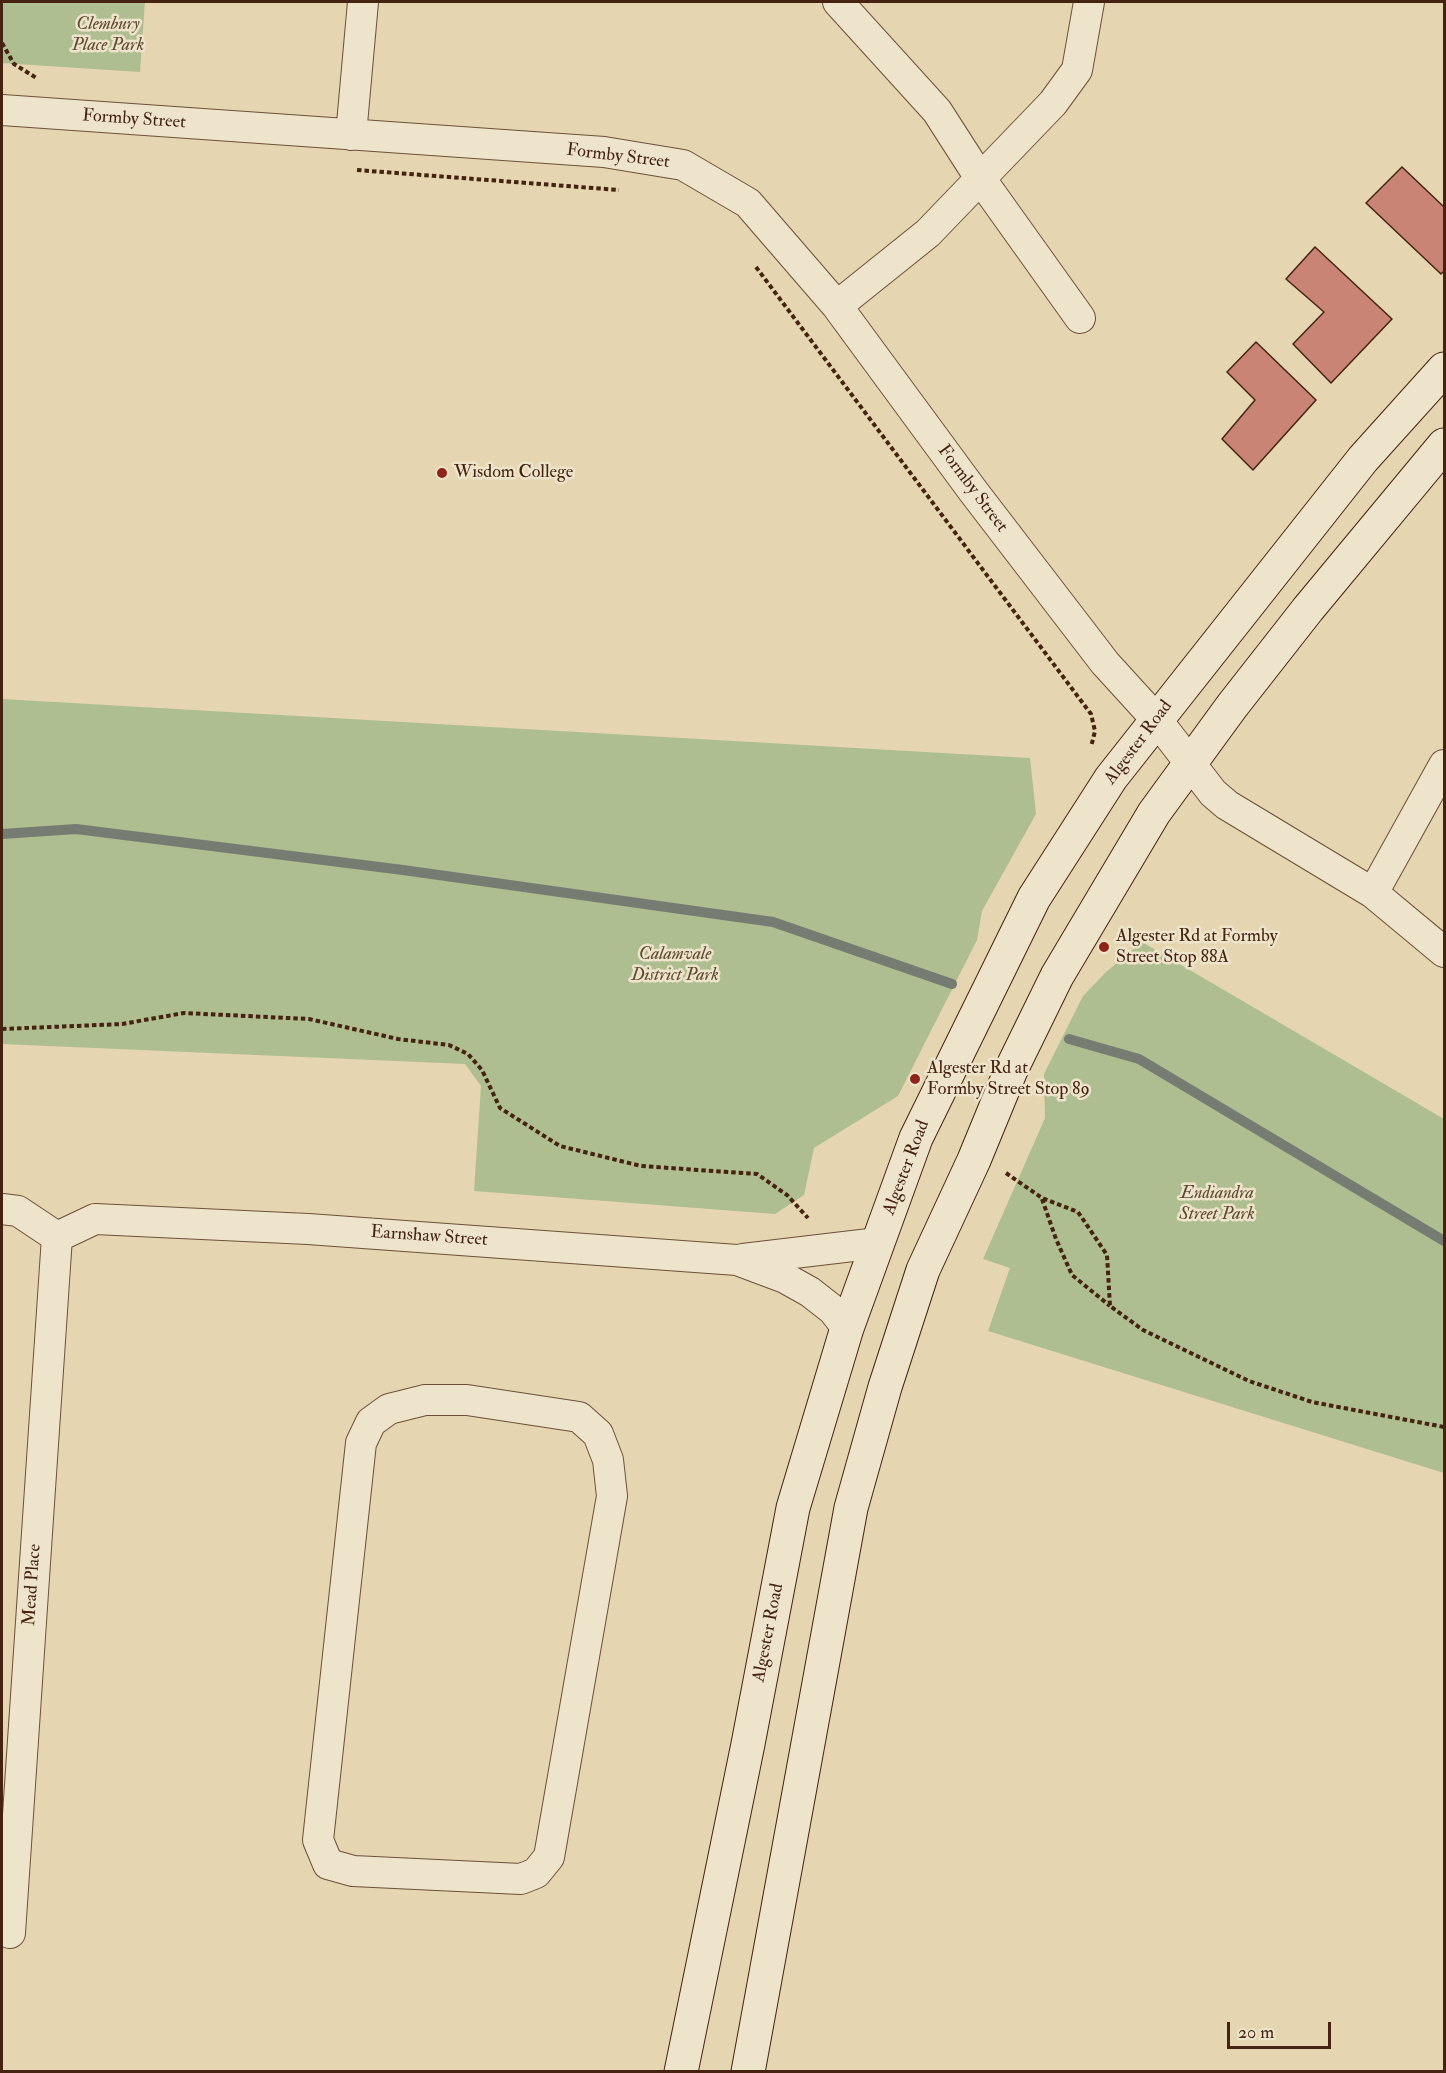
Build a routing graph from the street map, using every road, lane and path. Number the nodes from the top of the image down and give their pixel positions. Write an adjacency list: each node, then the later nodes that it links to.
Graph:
1 (363, 2): 7 (street)
2 (838, 2): 9 (street)
3 (1089, 2): 9 (street)
4 (2, 43): 5 (path)
5 (41, 81)
6 (2, 110): 7 (street, Formby Street)
7 (351, 135): 12 (street, Formby Street)
8 (356, 170): 10 (path)
9 (981, 178): 12 (street); 13 (street)
10 (627, 191)
11 (750, 258): 17 (path)
12 (837, 306): 16 (street, Formby Street)
13 (1080, 318)
14 (1444, 369): 16 (main road, Algester Road)
15 (1444, 445): 18 (main road)
16 (1156, 719): 18 (street, Formby Street); 28 (main road, Algester Road)
17 (1088, 754)
18 (1189, 764): 20 (street, Formby Street); 23 (main road)
19 (1444, 765): 20 (street)
20 (1373, 893): 21 (street, Formby Street)
21 (1444, 952)
22 (2, 1029): 26 (path)
23 (974, 1160): 24 (path); 35 (main road)
24 (1042, 1198): 30 (path); 30 (path)
25 (2, 1209): 27 (street)
26 (818, 1218)
27 (57, 1237): 29 (street, Earnshaw Street); 34 (street, Mead Place)
28 (878, 1243): 29 (street); 31 (main road, Algester Road)
29 (737, 1260): 31 (street, Earnshaw Street)
30 (1110, 1306): 33 (path)
31 (848, 1328): 36 (main road, Algester Road)
32 (426, 1400): 32 (street)
33 (1444, 1427)
34 (10, 1933)
35 (766, 1978): 37 (street); 38 (main road)
36 (681, 2072)
37 (732, 2072)
38 (747, 2072)

